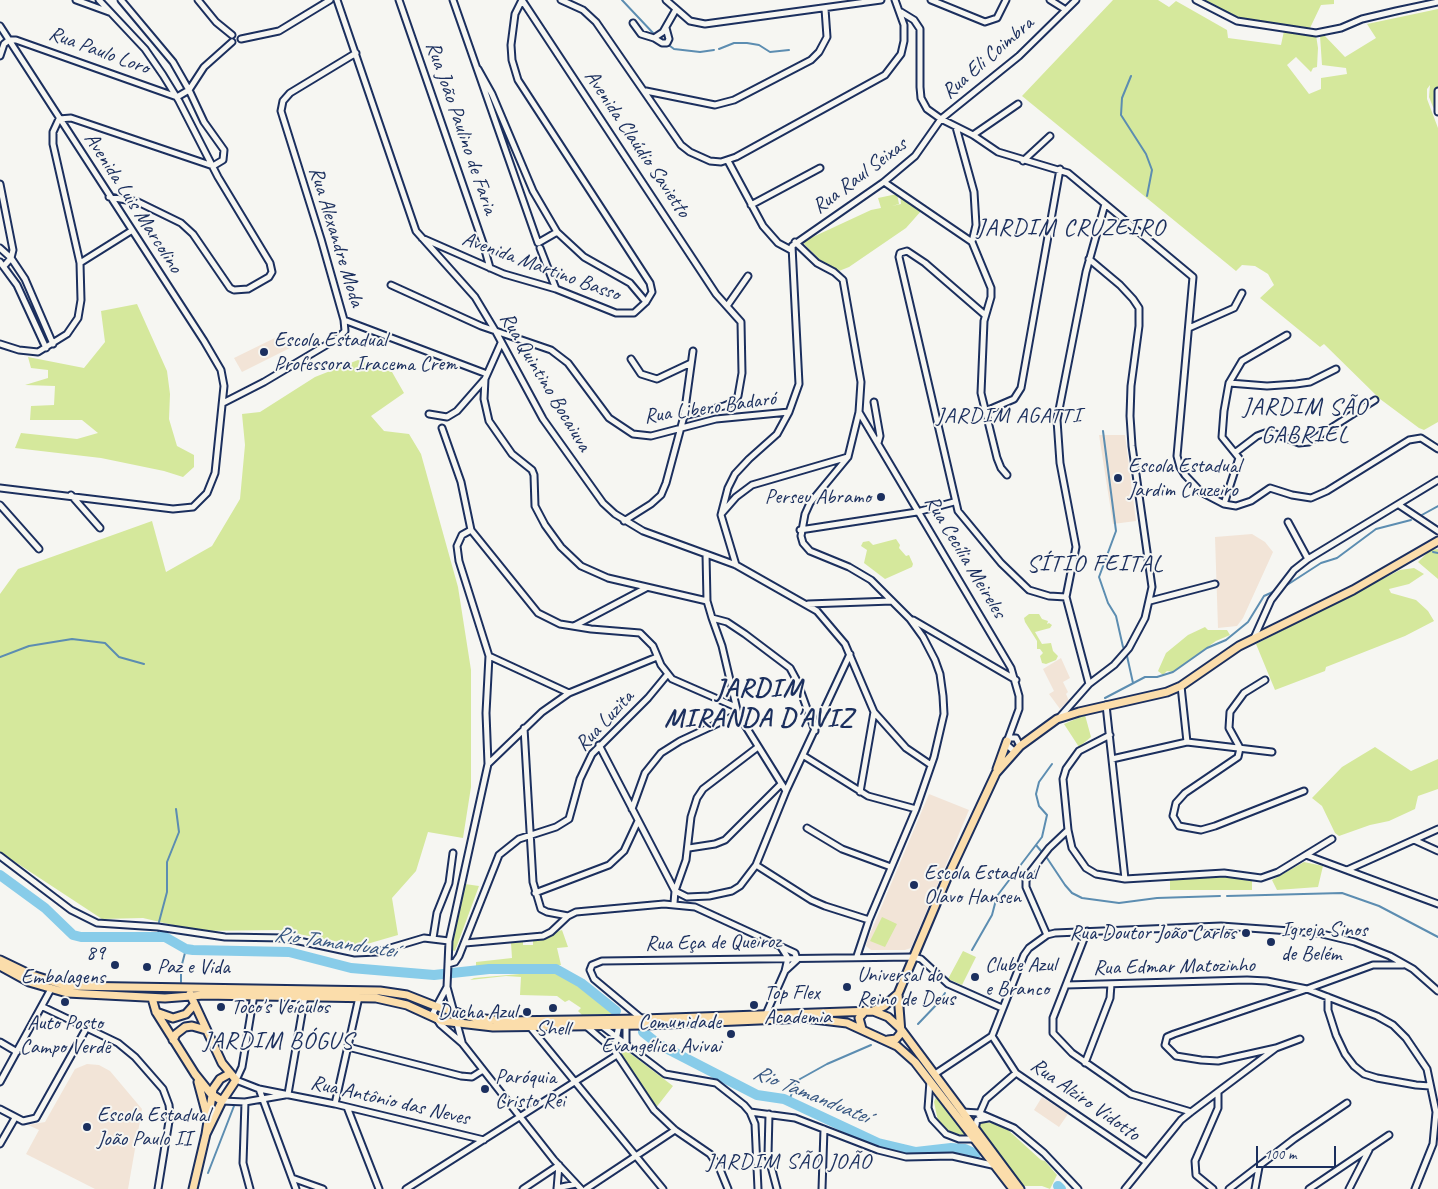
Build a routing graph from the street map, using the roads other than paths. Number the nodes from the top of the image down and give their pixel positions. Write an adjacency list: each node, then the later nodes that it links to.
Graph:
1 (76, 0): 24 (street)
2 (99, 0): 24 (street)
3 (121, 0): 36 (street)
4 (198, 0): 28 (street)
5 (330, 0): 30 (street)
6 (336, 0): 33 (street)
7 (399, 0): 69 (street, Rua João Paulino de Faria)
8 (453, 0): 35 (street)
9 (522, 0): 74 (street, Avenida Martino Basso); 75 (street, Avenida Claúdio Savietto)
10 (561, 0): 37 (street)
11 (666, 0): 22 (street)
12 (881, 0): 20 (street)
13 (896, 0): 23 (street)
14 (932, 0): 15 (street)
15 (1006, 0)
16 (1050, 0): 21 (street)
17 (1076, 0): 21 (street, Rua Eli Coimbra)
18 (1196, 0): 19 (street)
19 (1438, 2)
20 (825, 9): 22 (street); 37 (street)
21 (1066, 10): 43 (street, Rua Eli Coimbra)
22 (675, 11): 27 (street)
23 (901, 12): 43 (street); 47 (street)
24 (112, 13): 39 (street)
25 (632, 23): 29 (street)
26 (0, 26): 31 (street, Avenida Luis Marcolino)
27 (666, 28): 29 (street); 29 (street)
28 (232, 35): 30 (street); 32 (street)
29 (654, 38)
30 (241, 39): 32 (street)
31 (8, 40): 34 (street); 39 (street, Rua Paulo Loro); 42 (street, Avenida Luis Marcolino)
32 (232, 42): 36 (street)
33 (356, 53): 59 (street); 77 (street, Rua Alexandre Moda)
34 (0, 56)
35 (478, 69): 58 (street); 62 (street)
36 (189, 90): 39 (street); 49 (street)
37 (646, 91): 47 (street)
38 (1438, 91): 41 (street)
39 (177, 97): 49 (street)
40 (1018, 104): 45 (street)
41 (1438, 112)
42 (59, 119): 49 (street); 54 (street, Avenida Luis Marcolino); 67 (street)
43 (941, 119): 44 (street); 52 (street, Rua Raul Seixas)
44 (956, 127): 45 (street); 61 (street)
45 (973, 135): 48 (street)
46 (1050, 136): 48 (street)
47 (728, 161): 56 (street)
48 (1023, 161): 51 (street)
49 (212, 166): 54 (street)
50 (820, 168): 56 (street)
51 (1060, 169): 55 (street); 94 (street)
52 (884, 182): 60 (street, Rua Raul Seixas); 61 (street)
53 (0, 184): 65 (street)
54 (109, 196): 57 (street, Avenida Luis Marcolino)
55 (1105, 204): 66 (street); 78 (street)
56 (751, 205): 64 (street)
57 (131, 231): 67 (street); 93 (street, Avenida Luis Marcolino)
58 (557, 232): 62 (street); 74 (street)
59 (420, 237): 69 (street, Avenida Martino Basso); 79 (street, Rua Quintino Bocaiuva)
60 (795, 242): 64 (street, Rua Raul Seixas); 96 (street)
61 (972, 242): 76 (street)
62 (539, 245): 72 (street)
63 (0, 248): 65 (street)
64 (791, 250): 95 (street)
65 (11, 258): 68 (street); 83 (street)
66 (1089, 259): 128 (street); 131 (street)
67 (80, 263): 83 (street)
68 (2, 264): 84 (street)
69 (490, 268): 72 (street, Avenida Martino Basso)
70 (748, 276): 75 (street)
71 (391, 285): 79 (street, Rua Libero Badaró)
72 (556, 289): 74 (street, Avenida Martino Basso)
73 (1242, 293): 78 (street)
74 (646, 302)
75 (727, 306): 98 (street, Avenida Claúdio Savietto)
76 (985, 315): 94 (street); 109 (street)
77 (344, 320): 89 (street); 93 (street, Rua Alexandre Moda)
78 (1190, 328): 110 (street)
79 (496, 332): 81 (street, Rua Quintino Bocaiuva); 100 (street, Rua Libero Badaró)
80 (1287, 335): 90 (street)
81 (501, 343): 89 (street); 115 (street, Rua Quintino Bocaiuva)
82 (0, 344): 84 (street)
83 (53, 344): 84 (street)
84 (46, 348)
85 (693, 350): 87 (street)
86 (631, 359): 87 (street)
87 (691, 363): 98 (street)
88 (1336, 369): 90 (street)
89 (486, 377): 97 (street); 127 (street)
90 (1229, 383): 103 (street)
91 (1374, 400): 103 (street)
92 (874, 402): 101 (street)
93 (222, 403): 108 (street, Avenida Luis Marcolino)
94 (986, 411): 105 (street)
95 (789, 412): 100 (street, Rua Libero Badaró); 114 (street)
96 (859, 412): 101 (street, Rua Cecília Meireles); 104 (street)
97 (429, 414)
98 (684, 416): 100 (street)
99 (442, 428): 118 (street)
100 (682, 428): 115 (street)
101 (878, 443): 113 (street, Rua Cecília Meireles)
102 (1438, 449): 110 (street)
103 (1236, 452): 110 (street)
104 (848, 456): 114 (street); 119 (street)
105 (1008, 475)
106 (1438, 480): 112 (street)
107 (0, 488): 108 (street, Avenida Luis Marcolino)
108 (71, 495): 117 (street)
109 (954, 502): 113 (street); 128 (street)
110 (1224, 504)
111 (0, 505): 122 (street)
112 (1399, 506): 120 (street); 124 (street)
113 (917, 512): 119 (street); 142 (street, Rua Cecília Meireles)
114 (721, 515): 125 (street)
115 (624, 521): 123 (street, Rua Quintino Bocaiuva)
116 (1288, 522): 124 (street)
117 (100, 528)
118 (471, 530): 135 (street); 138 (street)
119 (800, 530): 130 (street)
120 (1438, 532)
121 (1438, 541): 136 (main road)
122 (39, 549)
123 (706, 554): 125 (street, Rua Quintino Bocaiuva); 129 (street)
124 (1308, 559): 136 (street)
125 (736, 566): 132 (street, Rua Quintino Bocaiuva)
126 (1215, 584): 131 (street)
127 (646, 588): 129 (street); 135 (street)
128 (1066, 597): 143 (street)
129 (707, 601): 133 (street)
130 (892, 601): 132 (street); 134 (street)
131 (1150, 601): 143 (street)
132 (808, 604): 137 (street, Rua Quintino Bocaiuva)
133 (712, 618): 147 (street); 153 (street)
134 (910, 619): 142 (street); 166 (street)
135 (574, 626): 139 (street)
136 (1254, 639): 144 (main road)
137 (850, 654): 148 (street, Rua Quintino Bocaiuva); 153 (street)
138 (489, 656): 145 (street); 165 (street)
139 (657, 657): 140 (street); 145 (street)
140 (667, 675): 147 (street); 158 (street, Rua Luzita)
141 (1265, 680): 160 (street)
142 (1017, 681): 151 (street, Rua Cecília Meireles)
143 (1089, 684): 150 (street)
144 (1181, 686): 146 (main road); 157 (street)
145 (569, 693): 152 (street)
146 (1106, 706): 150 (main road); 154 (street)
147 (736, 707): 149 (street)
148 (874, 712): 166 (street); 171 (street)
149 (738, 714): 159 (street); 172 (street)
150 (1057, 719): 161 (main road)
151 (1013, 726): 155 (street, Rua Cecília Meireles); 156 (street, Rua Cecília Meireles)
152 (524, 728): 165 (street); 178 (street)
153 (815, 731): 163 (street)
154 (1110, 734): 164 (street); 176 (street)
155 (1015, 737): 156 (street); 161 (street, Rua Cecília Meireles)
156 (1007, 740): 161 (street); 167 (main road)
157 (1187, 742): 160 (street); 164 (street)
158 (599, 744): 172 (street); 178 (street, Rua Luzita)
159 (758, 747): 168 (street); 181 (street)
160 (1240, 748): 162 (street); 170 (street)
161 (1018, 749): 167 (main road)
162 (1272, 752)
163 (804, 756): 169 (street); 171 (street)
164 (1112, 759): 189 (street)
165 (488, 764): 199 (street)
166 (931, 765): 173 (street)
167 (996, 773): 205 (main road)
168 (781, 784): 169 (street); 181 (street)
169 (786, 791): 186 (street)
170 (1304, 791)
171 (860, 792): 173 (street)
172 (632, 809): 174 (street)
173 (916, 809): 187 (street)
174 (638, 821): 190 (street); 191 (street)
175 (808, 828): 187 (street)
176 (1068, 830): 189 (street); 197 (street)
177 (1438, 830): 180 (street)
178 (531, 834): 191 (street); 200 (street, Rua Luzita)
179 (1332, 839): 184 (street)
180 (1414, 840): 182 (street); 188 (street)
181 (689, 848): 190 (street)
182 (1438, 850)
183 (453, 853): 198 (street)
184 (1306, 855): 188 (street); 189 (street)
185 (0, 856): 198 (street)
186 (756, 865): 190 (street); 195 (street)
187 (891, 867): 195 (street)
188 (1346, 870): 193 (street)
189 (1125, 879)
190 (675, 891): 192 (street)
191 (535, 893): 194 (street)
192 (674, 903): 194 (street); 201 (street)
193 (1438, 904)
194 (568, 916): 200 (street)
195 (869, 920): 203 (street)
196 (1087, 931): 197 (street); 209 (street); 213 (street)
197 (1046, 936): 230 (street)
198 (433, 938): 199 (street)
199 (449, 940): 204 (street)
200 (465, 943): 202 (street, Rua Luzita)
201 (779, 945): 206 (street); 207 (street)
202 (462, 951): 204 (street); 211 (street, Rua Luzita)
203 (857, 956): 205 (street, Rua Eça de Queiroz); 207 (street, Rua Eça de Queiroz)
204 (448, 957): 211 (street)
205 (913, 957): 221 (main road); 230 (street)
206 (788, 958): 207 (street, Rua Eça de Queiroz); 212 (street); 236 (street, Rua Eça de Queiroz)
207 (797, 958): 212 (street)
208 (0, 960): 217 (main road)
209 (1406, 965): 218 (street); 219 (street)
210 (0, 966): 216 (main road)
211 (448, 966): 215 (street)
212 (785, 971): 234 (street)
213 (1066, 984): 214 (street, Rua Edmar Matozinho); 258 (street)
214 (1111, 984): 218 (street, Rua Edmar Matozinho); 258 (street)
215 (447, 987): 228 (street); 233 (street)
216 (51, 989): 226 (main road); 229 (street)
217 (172, 989): 220 (main road); 226 (main road)
218 (1307, 990): 225 (street, Rua Edmar Matozinho); 255 (street)
219 (1438, 991)
220 (189, 993): 222 (main road); 226 (main road); 227 (main road); 228 (main road)
221 (898, 994): 231 (main road); 242 (main road)
222 (254, 995): 223 (main road); 259 (street)
223 (305, 996): 224 (main road); 272 (street)
224 (359, 997): 235 (main road); 254 (street)
225 (1328, 997): 268 (street, Rua Edmar Matozinho); 268 (street)
226 (152, 998): 232 (main road)
227 (194, 1005): 232 (main road); 245 (main road)
228 (435, 1006): 233 (main road); 235 (street)
229 (43, 1007): 243 (street); 256 (street)
230 (1002, 1008): 247 (street)
231 (870, 1011): 234 (main road); 242 (main road); 244 (main road)
232 (156, 1012): 249 (main road)
233 (455, 1012): 236 (main road); 237 (street)
234 (766, 1014): 236 (main road)
235 (436, 1019): 237 (main road); 252 (street)
236 (643, 1019)
237 (456, 1023): 241 (main road); 252 (street)
238 (601, 1025): 239 (main road); 240 (main road); 246 (street)
239 (622, 1025): 244 (main road); 246 (street); 253 (street)
240 (585, 1026): 241 (main road); 257 (street)
241 (530, 1027): 266 (street)
242 (900, 1028): 250 (main road); 264 (main road)
243 (86, 1029): 288 (street); 305 (street)
244 (862, 1029): 250 (main road)
245 (206, 1030): 249 (main road); 263 (main road)
246 (615, 1036): 253 (street); 257 (street)
247 (992, 1036): 261 (street, Rua Alziro Vidotto); 264 (street)
248 (1300, 1039): 255 (street)
249 (173, 1040): 262 (main road)
250 (886, 1040): 264 (main road)
251 (0, 1042): 256 (street)
252 (462, 1043): 260 (street)
253 (626, 1044): 282 (street)
254 (348, 1047): 260 (street); 278 (street)
255 (1276, 1048): 270 (street)
256 (16, 1052): 267 (street)
257 (615, 1053): 266 (street); 291 (street)
258 (1084, 1063): 284 (street)
259 (242, 1067): 263 (street); 265 (street)
260 (483, 1070): 287 (street)
261 (1016, 1073): 286 (street); 299 (street, Rua Alziro Vidotto)
262 (195, 1074): 271 (main road); 289 (main road)
263 (229, 1074): 265 (main road); 271 (main road)
264 (933, 1078): 283 (main road); 294 (main road); 294 (street)
265 (236, 1080): 269 (street, Rua Antônio das Neves); 275 (main road)
266 (574, 1081): 287 (street); 298 (street)
267 (0, 1082)
268 (1430, 1086): 330 (street, Rua Edmar Matozinho)
269 (259, 1089): 272 (street, Rua Antônio das Neves); 274 (street)
270 (1218, 1093): 284 (street); 325 (street)
271 (211, 1094): 275 (main road); 289 (main road)
272 (288, 1094): 273 (street, Rua Antônio das Neves); 278 (street, Rua Antônio das Neves)
273 (274, 1097): 274 (street, Rua Antônio das Neves); 280 (street)
274 (263, 1099): 276 (street, Rua Antônio das Neves); 280 (street)
275 (222, 1101): 276 (street, Rua Antônio das Neves); 292 (main road)
276 (246, 1102): 307 (street)
277 (1347, 1103): 302 (street)
278 (335, 1104): 279 (street, Rua Antônio das Neves)
279 (347, 1106): 295 (street, Rua Antônio das Neves); 310 (street)
280 (266, 1109): 303 (street)
281 (0, 1110): 288 (street)
282 (750, 1112): 285 (street); 318 (street)
283 (962, 1112): 286 (street); 294 (main road)
284 (1191, 1112): 299 (street)
285 (769, 1114): 290 (street); 319 (street)
286 (979, 1116): 294 (street); 323 (street)
287 (520, 1117): 295 (street); 300 (street)
288 (15, 1118): 296 (street)
289 (207, 1122): 292 (main road)
290 (824, 1129): 301 (street); 320 (street)
291 (675, 1130): 298 (street); 317 (street)
292 (206, 1134): 306 (main road)
293 (1389, 1135): 297 (street)
294 (975, 1136): 301 (main road); 322 (main road)
295 (484, 1140): 311 (street)
296 (0, 1144)
297 (1370, 1149): 328 (street); 329 (street)
298 (634, 1157): 315 (street); 316 (street)
299 (1146, 1162): 324 (street)
300 (559, 1165): 304 (street); 312 (street); 313 (street)
301 (992, 1165): 321 (main road)
302 (1259, 1167): 326 (street); 327 (street)
303 (292, 1178): 308 (street); 309 (street)
304 (576, 1184): 313 (street); 314 (street)
305 (158, 1189)
306 (193, 1189)
307 (250, 1189)
308 (296, 1189)
309 (323, 1189)
310 (379, 1189)
311 (406, 1189)
312 (523, 1189)
313 (557, 1189)
314 (581, 1189)
315 (586, 1189)
316 (663, 1189)
317 (728, 1189)
318 (758, 1189)
319 (777, 1189)
320 (822, 1189)
321 (1013, 1189)
322 (1020, 1189)
323 (1078, 1189)
324 (1125, 1189)
325 (1213, 1189)
326 (1229, 1189)
327 (1255, 1189)
328 (1309, 1189)
329 (1349, 1189)
330 (1415, 1189)

